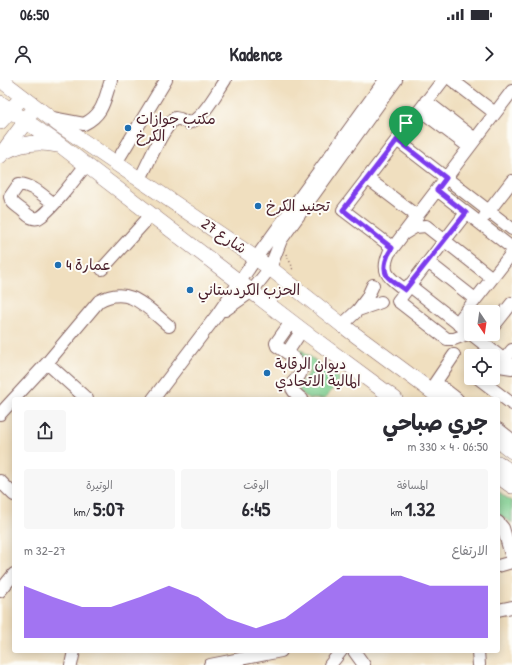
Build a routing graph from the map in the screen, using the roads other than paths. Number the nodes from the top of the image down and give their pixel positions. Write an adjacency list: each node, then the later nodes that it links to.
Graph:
1 (1, 80): 10 (main road, شارع 27)
2 (111, 80): 14 (street)
3 (166, 80): 21 (street)
4 (225, 80): 25 (street)
5 (385, 80): 40 (street)
6 (396, 80): 43 (street)
7 (443, 80): 11 (street)
8 (452, 80): 13 (street)
9 (512, 91): 13 (street)
10 (28, 101): 12 (main road); 14 (main road, شارع 27); 15 (main road)
11 (423, 106): 17 (street); 18 (street)
12 (5, 107): 15 (main road, شارع 27); 16 (main road)
13 (495, 113): 18 (street)
14 (48, 117): 21 (main road, شارع 27)
15 (26, 121): 19 (main road, شارع 27); 20 (main road)
16 (0, 122)
17 (397, 140): 23 (street); 24 (street)
18 (472, 143): 24 (street)
19 (60, 146): 20 (main road); 22 (main road, شارع 27)
20 (2, 154)
21 (116, 163): 25 (main road, شارع 27)
22 (86, 165): 28 (street); 31 (main road, شارع 27)
23 (367, 178): 32 (street); 37 (street)
24 (446, 178): 27 (street); 29 (street)
25 (140, 179): 40 (main road, شارع 27)
26 (512, 181): 29 (street)
27 (437, 190): 30 (street); 32 (street)
28 (54, 204)
29 (489, 211): 33 (street); 34 (street)
30 (466, 213): 33 (street); 36 (street)
31 (151, 215): 44 (street); 46 (main road, شارع 27)
32 (417, 216): 35 (street)
33 (480, 223): 38 (street)
34 (512, 229)
35 (403, 234): 36 (street); 37 (street)
36 (445, 240): 42 (street); 45 (street)
37 (392, 248): 41 (street)
38 (512, 248)
39 (512, 253): 45 (street)
40 (256, 258): 43 (main road, شارع 27); 46 (street)
41 (386, 259): 47 (street); 52 (street)
42 (428, 262): 47 (street); 49 (street)
43 (270, 268): 46 (street); 55 (main road, شارع 27)
44 (102, 269)
45 (492, 278): 49 (street)
46 (246, 287): 57 (main road, شارع 27); 68 (street)
47 (407, 288): 48 (street); 50 (street)
48 (426, 299): 50 (street); 54 (street)
49 (475, 299): 54 (street)
50 (389, 301): 52 (street); 60 (street)
51 (512, 303): 53 (street)
52 (358, 310): 55 (street)
53 (500, 318)
54 (457, 323): 60 (street)
55 (342, 324): 71 (main road, شارع 27)
56 (169, 326): 62 (street)
57 (297, 326): 69 (street); 70 (main road, شارع 27)
58 (474, 341): 60 (street)
59 (486, 341): 63 (street)
60 (461, 345): 63 (street); 64 (street)
61 (512, 350): 63 (street)
62 (47, 363): 66 (street); 67 (street)
63 (504, 363)
64 (436, 380): 72 (street); 73 (street)
65 (487, 385): 75 (street)
66 (14, 397)
67 (85, 397)
68 (155, 397)
69 (299, 397)
70 (392, 397)
71 (439, 397)
72 (441, 397)
73 (455, 397)
74 (12, 399): 76 (street)
75 (512, 404)
76 (1, 410)
77 (500, 431): 78 (street)
78 (512, 440)
79 (500, 441): 80 (main road)
80 (512, 450)
81 (500, 464): 82 (main road)
82 (512, 473)
83 (500, 477): 85 (main road)
84 (0, 481): 86 (street)
85 (512, 486)
86 (12, 493)
87 (500, 527): 88 (street)
88 (510, 545): 89 (street)
89 (512, 558)
90 (512, 562): 91 (street)
91 (500, 565)
92 (12, 576): 93 (street)
93 (0, 591)
94 (512, 608): 95 (street)
95 (500, 610)
96 (74, 653): 101 (street)
97 (271, 653): 102 (street)
98 (339, 653): 103 (street)
99 (355, 653): 104 (street)
100 (478, 653): 105 (street)
101 (71, 665)
102 (210, 665)
103 (330, 665)
104 (364, 665)
105 (479, 665)

